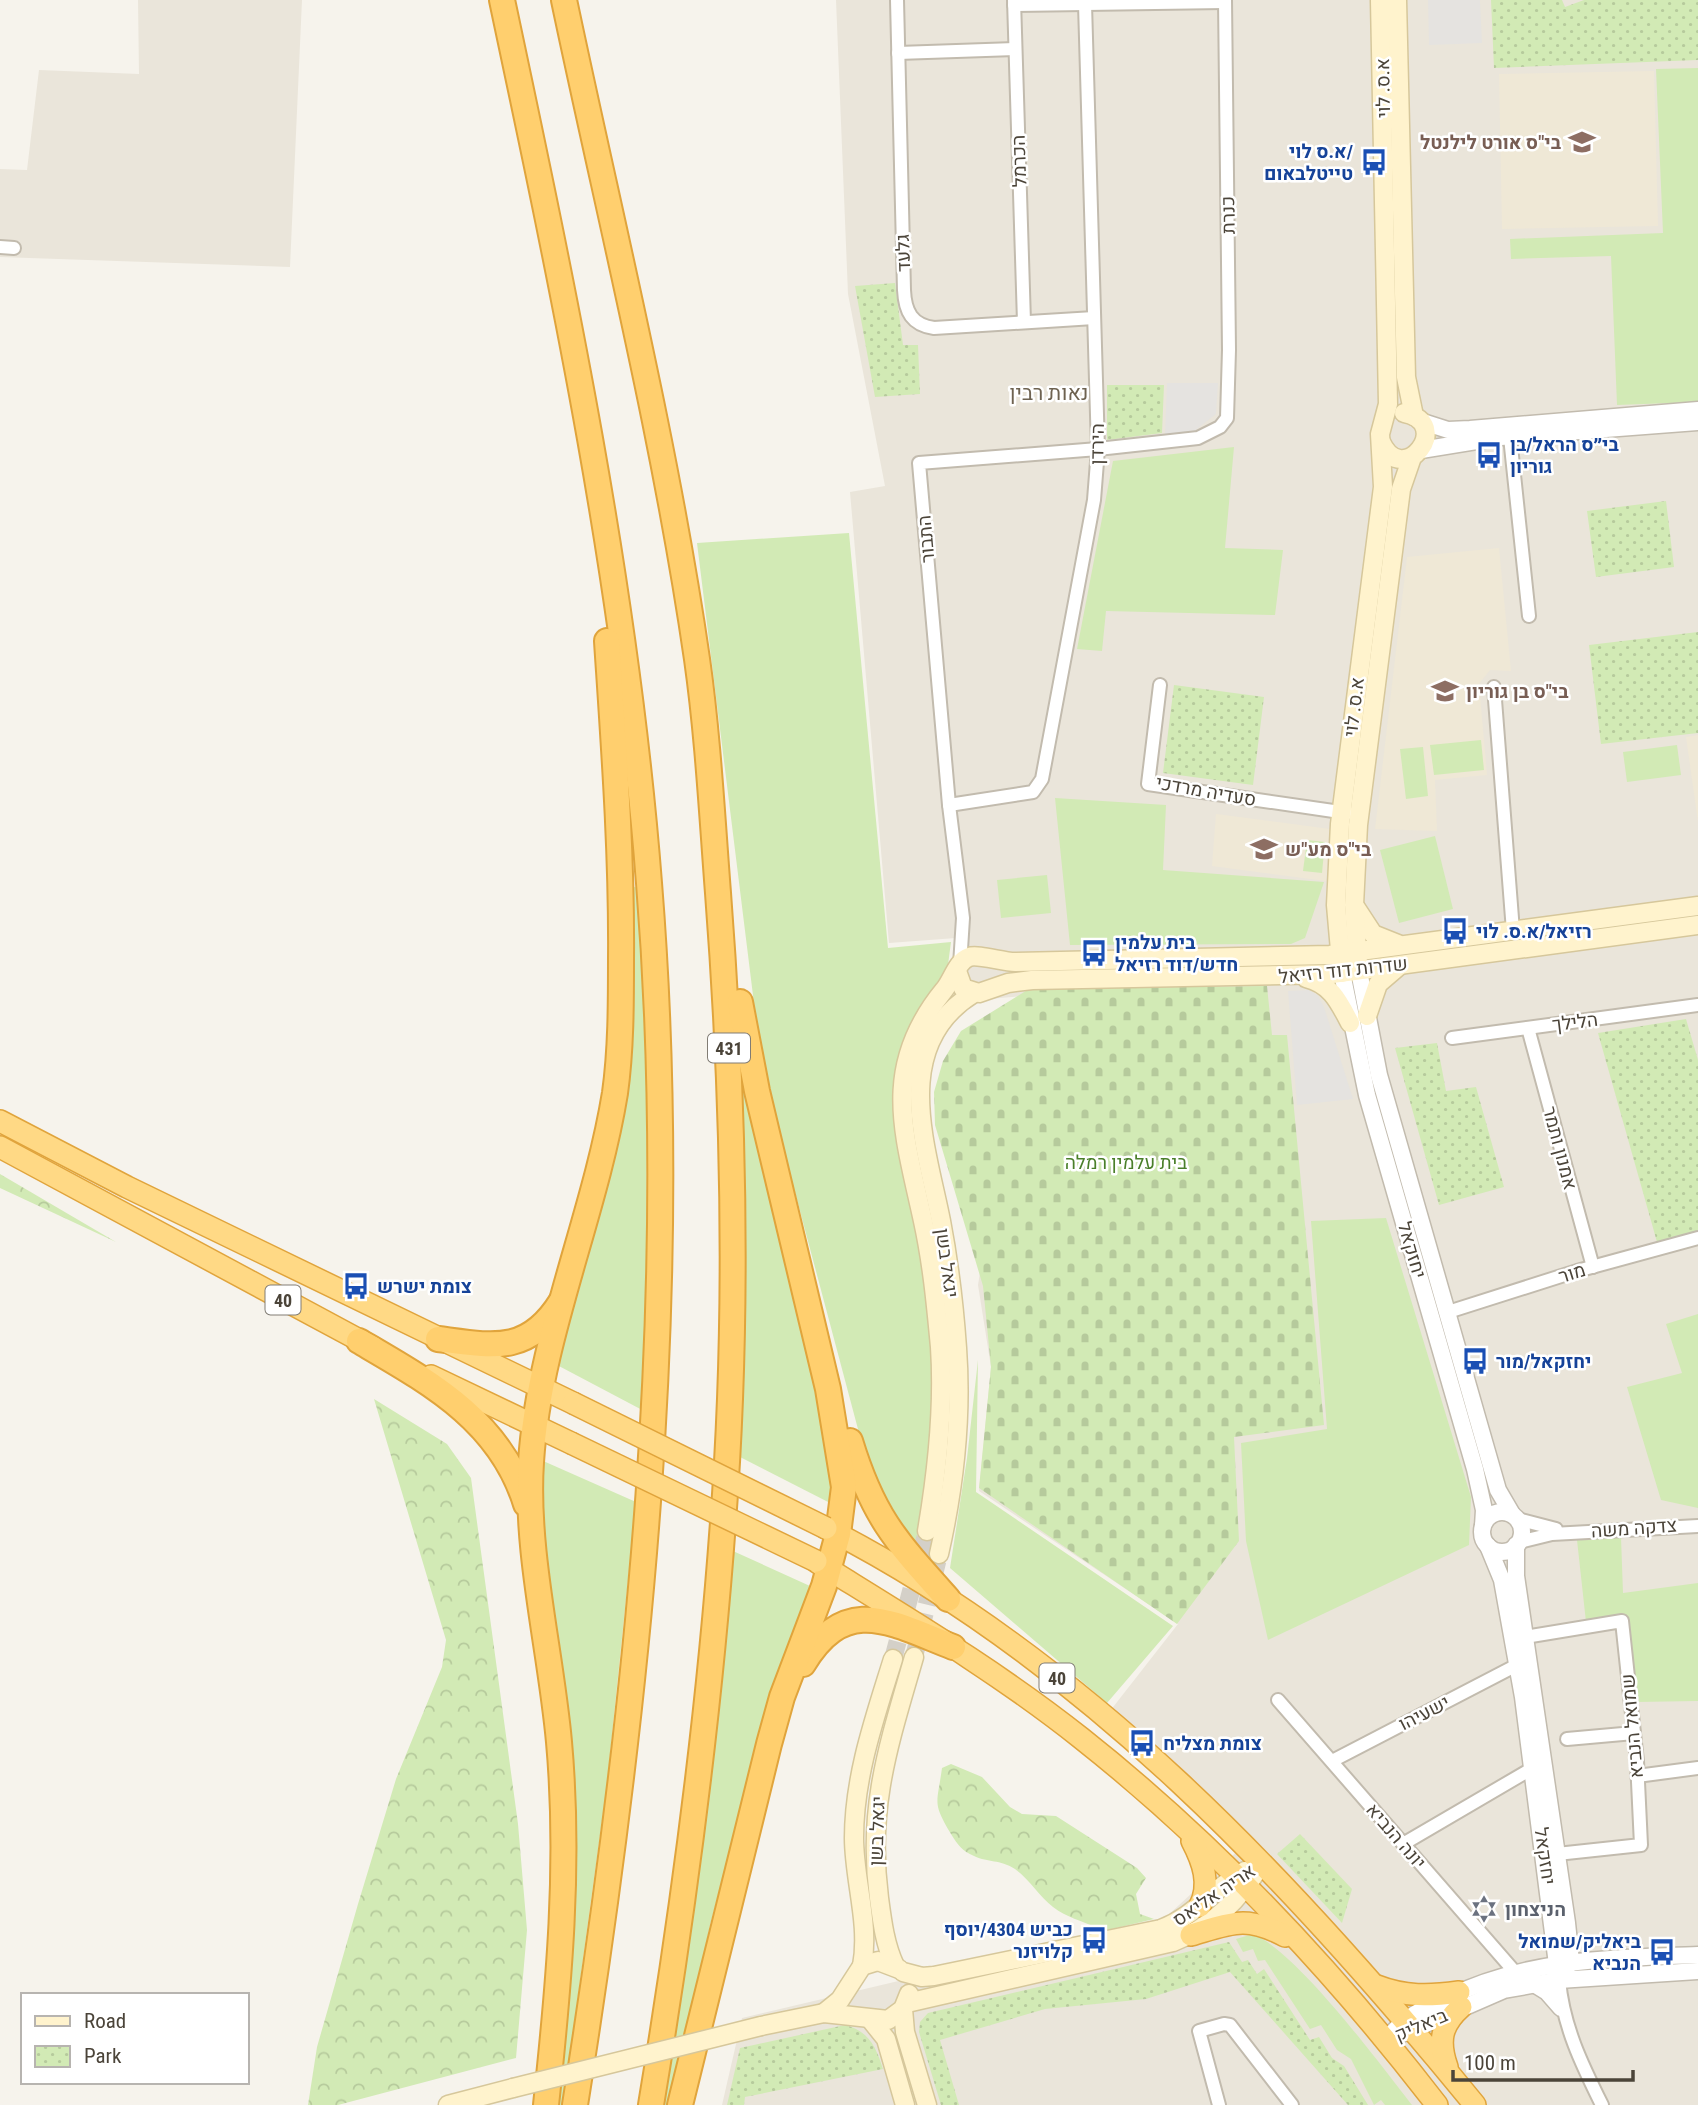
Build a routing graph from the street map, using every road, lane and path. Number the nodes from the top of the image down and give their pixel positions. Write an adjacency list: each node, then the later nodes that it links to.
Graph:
1 (502, 0): 22 (highway)
2 (564, 0): 27 (highway, 431)
3 (897, 0): 10 (street, גלעד)
4 (1380, 0): 19 (main road, א.ס. לוי)
5 (1397, 0): 16 (main road, א.ס. לוי)
6 (1225, 1): 8 (street); 18 (street, כנרת)
7 (1014, 2): 8 (street); 9 (street, הכרמל)
8 (1085, 4): 13 (street, הירדן)
9 (1015, 49): 10 (street); 14 (street, הכרמל)
10 (898, 54): 14 (street, גלעד)
11 (0, 247): 12 (street)
12 (14, 248)
13 (1094, 318): 14 (street, גלעד); 21 (street, הירדן)
14 (1024, 322)
15 (1698, 410): 16 (street)
16 (1417, 419): 19 (main road); 23 (main road)
17 (1698, 422): 20 (street)
18 (1220, 427): 21 (street, התבור)
19 (1381, 434): 23 (main road); 29 (main road, א.ס. לוי)
20 (1510, 437): 23 (street); 24 (street)
21 (1098, 449): 28 (street, הירדן); 28 (street, התבור)
22 (593, 452): 51 (highway); 113 (highway)
23 (1417, 453): 29 (main road, א.ס. לוי)
24 (1529, 616)
25 (1160, 685): 29 (street, סעדיה מרדכי)
26 (1494, 687): 35 (street)
27 (704, 721): 54 (highway); 114 (highway, 431)
28 (949, 805): 33 (street, התבור)
29 (1350, 814): 30 (main road, א.ס. לוי); 31 (main road, א.ס. לוי)
30 (1336, 892): 37 (main road, א.ס. לוי); 38 (main road)
31 (1354, 905): 36 (main road); 37 (main road, א.ס. לוי)
32 (1698, 906): 35 (main road, שדרות דוד רזיאל)
33 (963, 918): 39 (street, התבור); 41 (street, התבור)
34 (1698, 925): 40 (main road, שדרות דוד רזיאל)
35 (1513, 931): 36 (main road, שדרות דוד רזיאל)
36 (1403, 946): 37 (main road, שדרות דוד רזיאל)
37 (1348, 953): 38 (main road, שדרות דוד רזיאל); 42 (main road, א.ס. לוי)
38 (1301, 957): 39 (main road, שדרות דוד רזיאל)
39 (984, 958): 41 (main road); 44 (main road)
40 (1400, 965): 42 (main road, שדרות דוד רזיאל); 46 (main road)
41 (958, 968): 44 (main road); 64 (main road, יגאל בשן)
42 (1350, 972): 43 (main road, שדרות דוד רזיאל); 46 (street, יחזקאל)
43 (1296, 976): 44 (main road, שדרות דוד רזיאל); 46 (main road)
44 (980, 991): 69 (main road, יגאל בשן)
45 (1698, 1005): 47 (street, הלילך)
46 (1358, 1020): 55 (street, יחזקאל); 61 (street, יחזקאל)
47 (1528, 1028): 48 (street, הלילך); 53 (street, אמנון ותמר)
48 (1452, 1038)
49 (0, 1121): 56 (highway, 40)
50 (0, 1147): 57 (highway, 40)
51 (581, 1234): 56 (highway); 58 (highway)
52 (1698, 1238): 53 (street, מור)
53 (1593, 1267): 55 (street, מור)
54 (804, 1287): 63 (highway); 71 (highway)
55 (1448, 1312): 60 (street, יחזקאל)
56 (438, 1339): 58 (highway, 40)
57 (359, 1341): 59 (highway, 40); 68 (highway)
58 (541, 1388): 59 (highway); 63 (highway, 40, bridge)
59 (535, 1427): 68 (highway); 70 (highway, 40, bridge)
60 (1514, 1516): 61 (street); 65 (street, צדקה משה); 66 (street)
61 (1483, 1526): 67 (street)
62 (1698, 1526): 65 (street, צדקה משה)
63 (832, 1531): 70 (highway); 71 (highway, 40)
64 (927, 1531)
65 (1570, 1532): 66 (street, צדקה משה)
66 (1518, 1544): 67 (street); 72 (street, יחזקאל)
67 (1488, 1546): 76 (street, יחזקאל)
68 (536, 1552): 112 (highway)
69 (939, 1554)
70 (822, 1565): 73 (highway, 40); 77 (highway)
71 (948, 1599): 88 (highway, 40)
72 (1525, 1637): 79 (street, שמואל הנביא); 87 (street, יחזקאל)
73 (953, 1647): 77 (highway); 85 (highway, 40)
74 (914, 1657): 96 (main road, יגאל בשן)
75 (893, 1659): 95 (main road, יגאל בשן)
76 (1517, 1665): 81 (street, ישעיהו); 82 (street, יחזקאל)
77 (782, 1697): 115 (highway)
78 (1278, 1700): 81 (street, יונה הנביא)
79 (1634, 1733): 80 (street); 84 (street, שמואל הנביא)
80 (1567, 1739)
81 (1332, 1761): 86 (street, יונה הנביא)
82 (1533, 1768): 86 (street); 94 (street, יחזקאל)
83 (1698, 1768): 84 (street)
84 (1637, 1776): 87 (street, שמואל הנביא)
85 (1184, 1827): 89 (highway, 40); 90 (highway)
86 (1403, 1844): 97 (street, יונה הנביא)
87 (1558, 1854): 94 (street, יחזקאל)
88 (1262, 1863): 89 (main road, אריה אליאס); 101 (highway, 40)
89 (1241, 1882): 90 (main road, אריה אליאס); 91 (main road, אריה אליאס); 92 (highway, 40)
90 (1200, 1906): 96 (main road, אריה אליאס)
91 (1191, 1935): 92 (highway); 104 (main road, אריה אליאס)
92 (1306, 1947): 109 (highway, 40)
93 (1698, 1955): 94 (street, ביאליק)
94 (1564, 1962): 97 (street, ביאליק); 99 (street, יחזקאל)
95 (862, 1966): 96 (main road); 102 (main road)
96 (899, 1969): 104 (main road)
97 (1514, 1971): 103 (street, ביאליק)
98 (1698, 1971): 99 (street, ביאליק)
99 (1559, 1980): 100 (street, ביאליק); 105 (street)
100 (1534, 1984): 103 (street, ביאליק); 105 (street)
101 (1376, 1985): 103 (highway); 108 (highway, 40)
102 (849, 1989): 106 (main road); 107 (main road)
103 (1460, 2000): 108 (street, ביאליק); 110 (highway)
104 (905, 2006): 107 (main road); 117 (main road)
105 (1562, 2008): 122 (street)
106 (824, 2013): 107 (main road); 111 (main road, bridge)
107 (867, 2018): 116 (main road)
108 (1409, 2024): 109 (street, ביאליק); 110 (highway, 40)
109 (1387, 2040): 120 (highway, 40)
110 (1450, 2075): 121 (highway, 40)
111 (448, 2105)
112 (546, 2105)
113 (575, 2105)
114 (651, 2105)
115 (680, 2105)
116 (905, 2105)
117 (927, 2105)
118 (1219, 2105): 119 (street)
119 (1292, 2105)
120 (1437, 2105)
121 (1475, 2105)
122 (1602, 2105)

